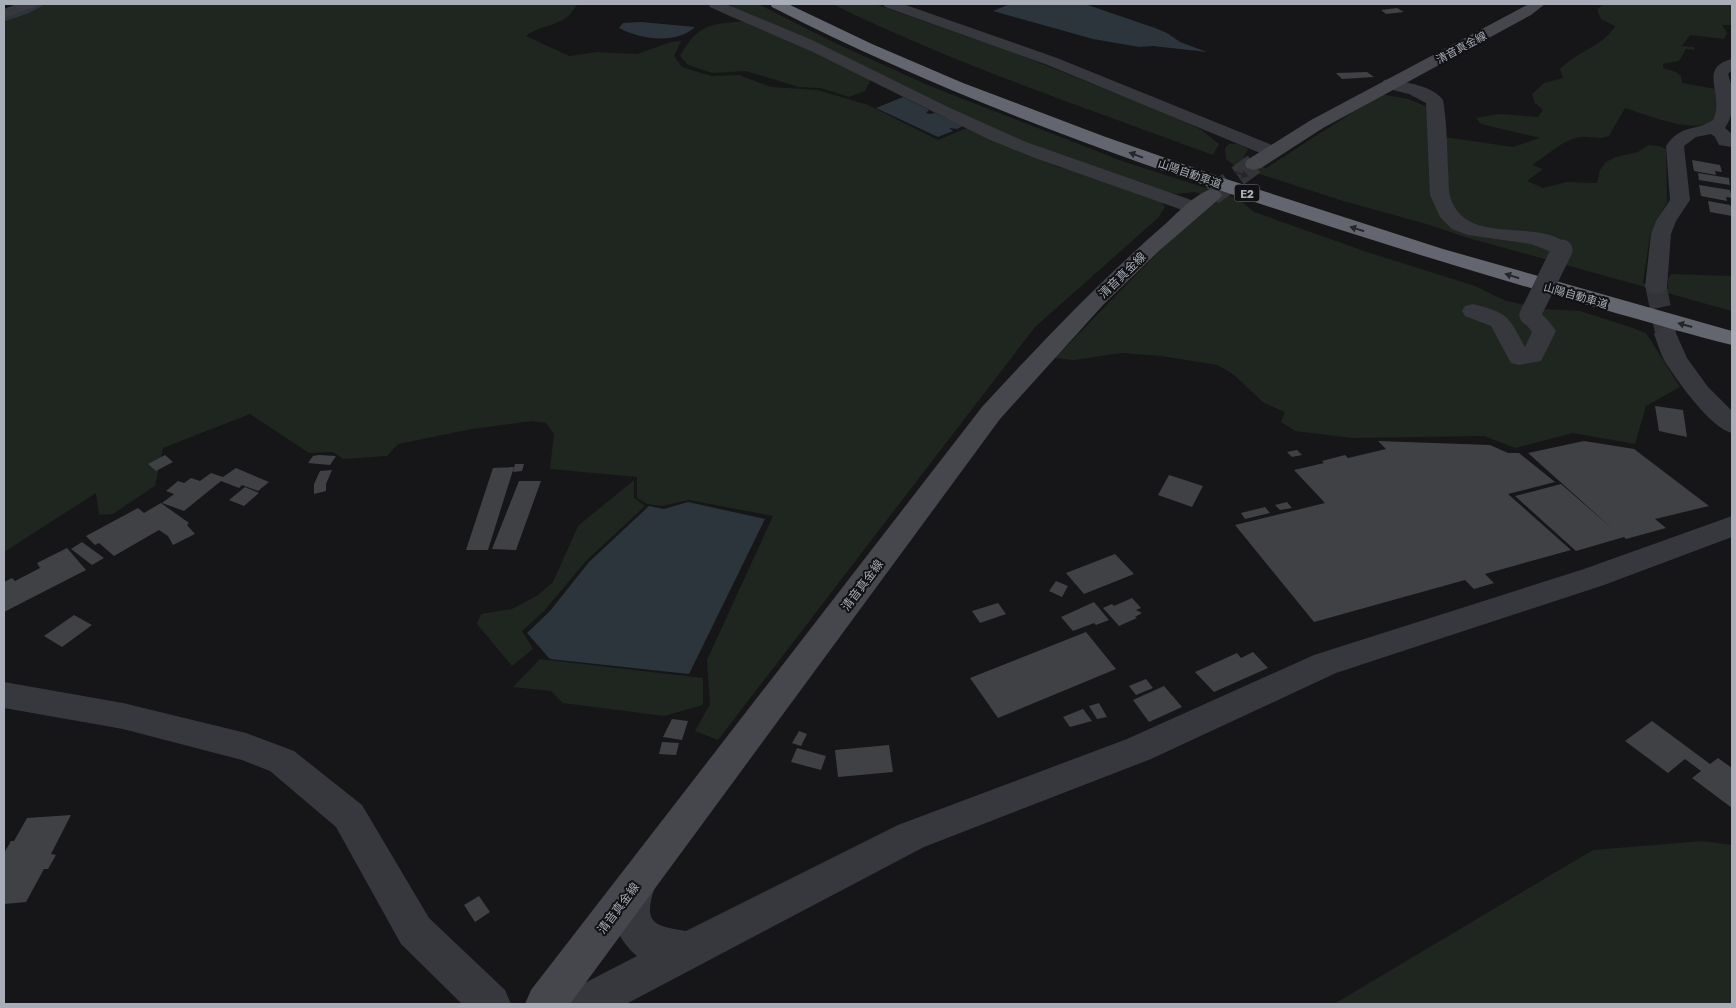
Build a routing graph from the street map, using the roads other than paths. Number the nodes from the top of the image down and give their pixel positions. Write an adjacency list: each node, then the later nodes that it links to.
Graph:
1 (30, 4): 7 (street)
2 (720, 4): 14 (street)
3 (777, 4): 19 (highway, 山陽自動車道 / E2, one-way to 3)
4 (804, 4): 17 (highway, 山陽自動車道 / E2, one-way to 17)
5 (890, 4): 12 (street)
6 (1538, 4): 9 (main road, 清音真金線)
7 (4, 14)
8 (1732, 64): 10 (street)
9 (1390, 84): 12 (main road, 清音真金線); 16 (street, bridge)
10 (1713, 128): 11 (street); 15 (street)
11 (1732, 142)
12 (1271, 151): 13 (main road, 清音真金線)
13 (1254, 164)
14 (1203, 202): 23 (main road, 清音真金線)
15 (1656, 286)
16 (1473, 310)
17 (1704, 312)
18 (1666, 334): 20 (street)
19 (1732, 338)
20 (1732, 425)
21 (1732, 526): 24 (street)
22 (4, 695): 25 (street)
23 (637, 883): 24 (street); 26 (main road, 清音真金線)
24 (689, 950): 27 (street)
25 (490, 1004)
26 (545, 1004)
27 (585, 1004)

